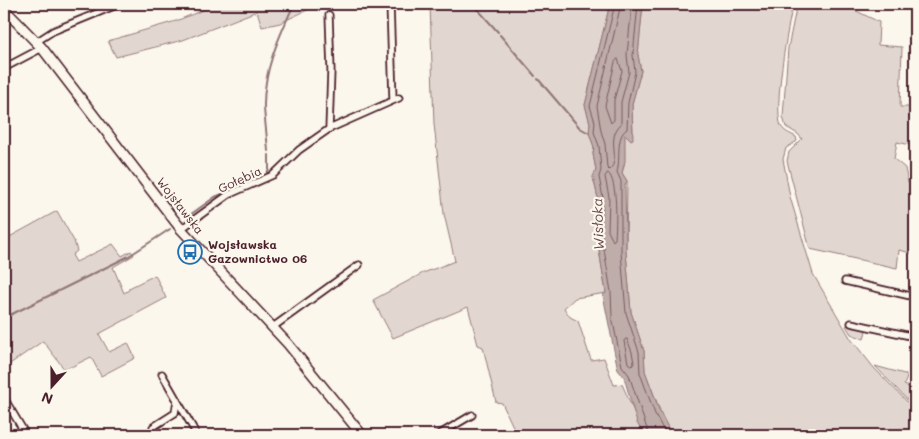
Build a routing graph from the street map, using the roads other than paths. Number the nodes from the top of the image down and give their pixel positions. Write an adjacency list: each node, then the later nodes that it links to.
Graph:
1 (119, 4): 5 (street)
2 (390, 4): 7 (street, Gołębia)
3 (4, 9): 5 (street, Wojsławska)
4 (329, 15): 7 (street)
5 (39, 45): 6 (street); 8 (street, Wojsławska)
6 (4, 68)
7 (329, 129): 8 (street, Gołębia)
8 (181, 230): 13 (street, Wojsławska)
9 (359, 265): 13 (street)
10 (845, 281): 11 (street)
11 (915, 297)
12 (851, 324): 14 (street)
13 (272, 326): 22 (street, Wojsławska)
14 (915, 337)
15 (162, 374): 17 (street)
16 (4, 398): 20 (street)
17 (177, 400): 19 (street); 21 (street)
18 (472, 416): 23 (street)
19 (153, 427)
20 (26, 435)
21 (197, 435)
22 (362, 435)
23 (438, 435)

